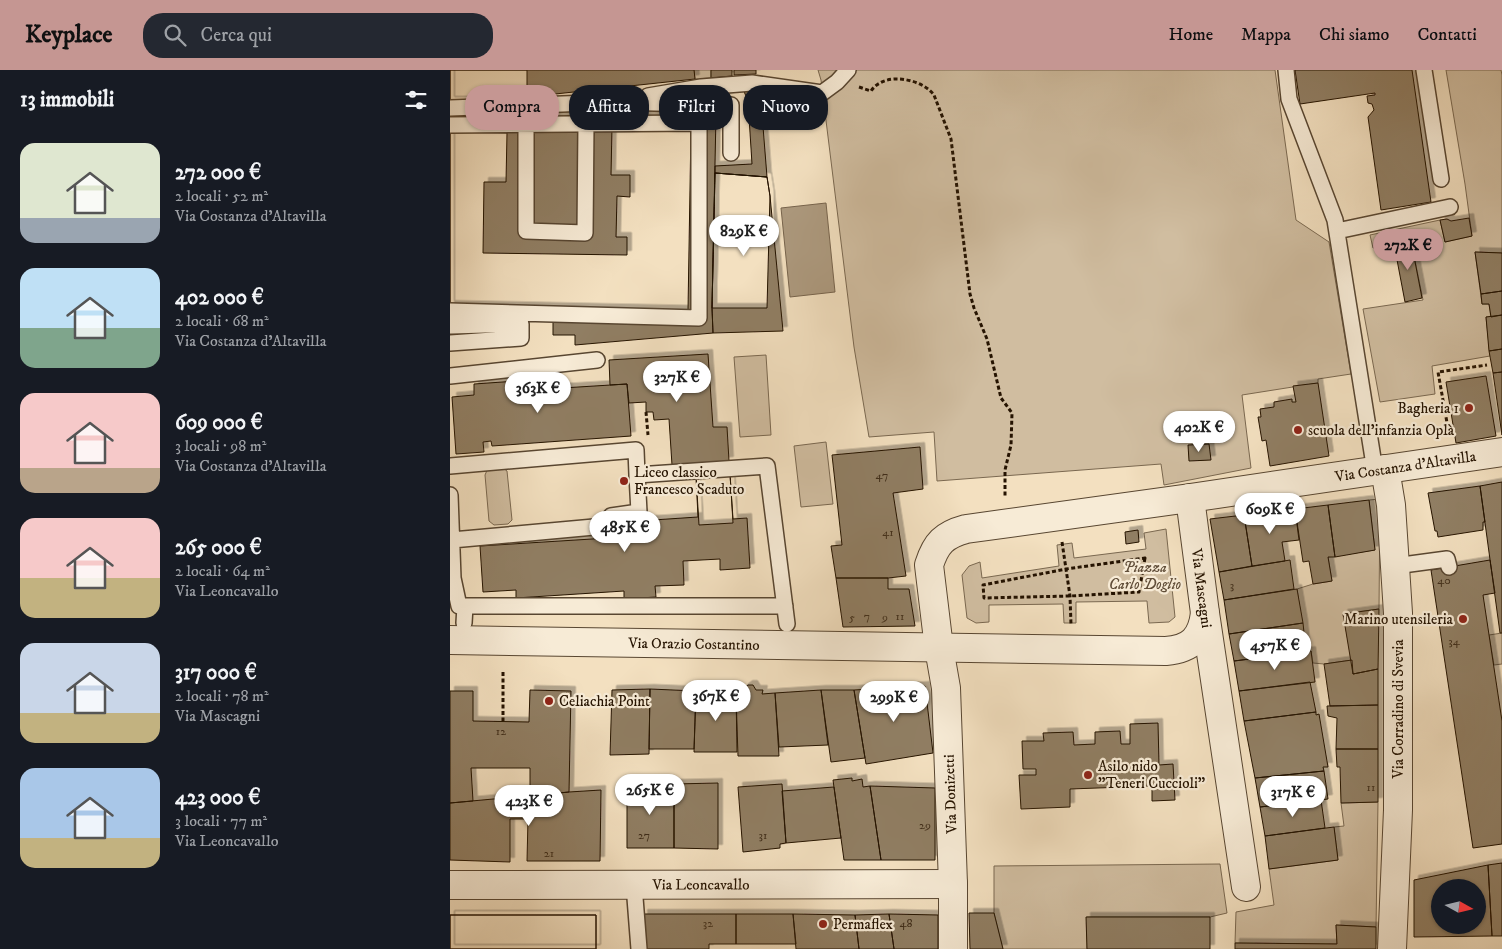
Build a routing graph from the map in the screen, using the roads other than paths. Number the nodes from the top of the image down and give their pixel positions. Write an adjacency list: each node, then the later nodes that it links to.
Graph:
1 (1286, 70): 16 (lane)
2 (1424, 70): 14 (lane)
3 (844, 75): 4 (lane)
4 (649, 96)
5 (569, 104): 7 (lane)
6 (649, 104): 13 (lane)
7 (450, 108)
8 (649, 123): 17 (lane)
9 (450, 125): 10 (lane)
10 (465, 125)
11 (526, 130): 12 (lane)
12 (586, 130)
13 (731, 153)
14 (1441, 179)
15 (1450, 207): 16 (lane)
16 (1337, 231): 24 (lane)
17 (450, 311)
18 (451, 326): 19 (lane)
19 (450, 343)
20 (597, 360): 21 (lane)
21 (450, 376)
22 (1502, 452): 24 (street, Via Costanza d'Altavilla)
23 (450, 466): 25 (lane)
24 (1380, 470): 27 (street, Via Costanza d'Altavilla); 30 (street, Via Corradino di Svevia)
25 (637, 475): 28 (lane); 34 (lane)
26 (450, 495): 28 (lane)
27 (1190, 498): 29 (street, Via Costanza d'Altavilla); 35 (street, Via Mascagni)
28 (452, 540): 32 (lane)
29 (933, 552): 38 (street, Via Donizetti)
30 (1395, 566): 31 (lane); 45 (street, Via Corradino di Svevia)
31 (1449, 567)
32 (451, 578): 33 (lane)
33 (464, 606): 34 (lane); 37 (lane)
34 (785, 606): 36 (lane)
35 (1205, 612): 38 (street, Via Orazio Costantino); 42 (street, Via Mascagni)
36 (787, 624)
37 (457, 632): 38 (street, Via Orazio Costantino)
38 (939, 648): 39 (street, Via Donizetti)
39 (952, 884): 41 (street, Via Leoncavallo); 44 (street, Via Donizetti)
40 (450, 885): 41 (street, Via Leoncavallo)
41 (634, 885): 43 (lane)
42 (1246, 886)
43 (639, 949)
44 (953, 949)
45 (1392, 949)

